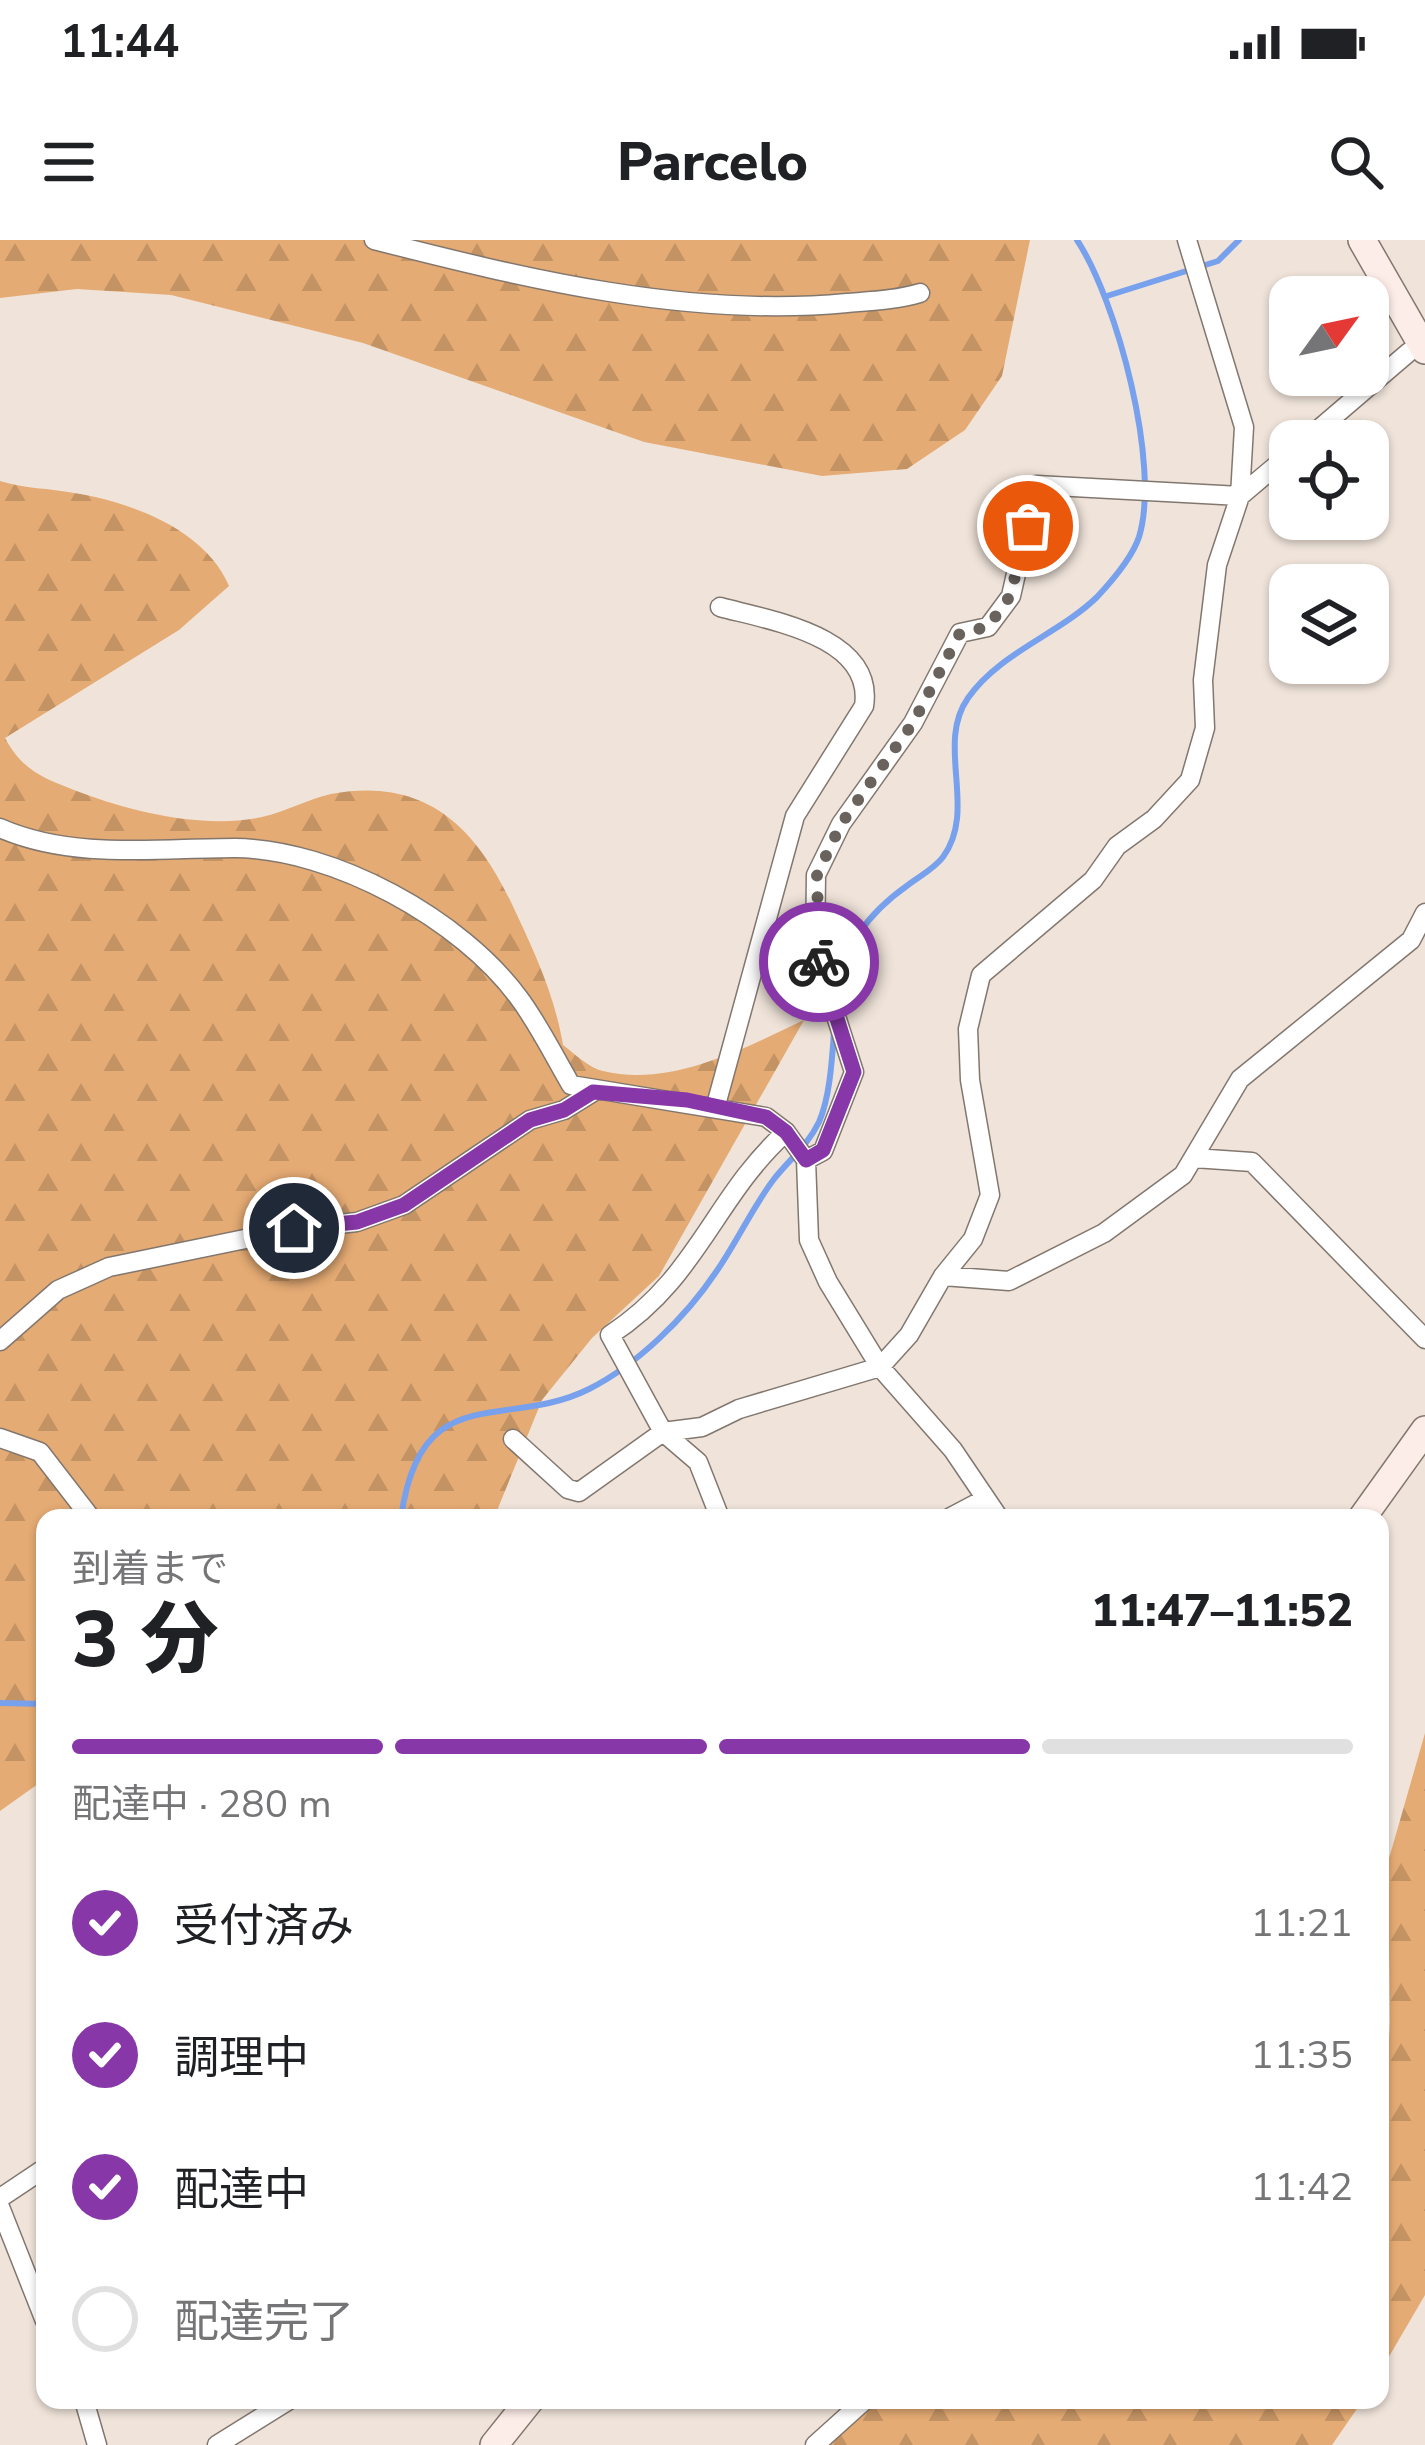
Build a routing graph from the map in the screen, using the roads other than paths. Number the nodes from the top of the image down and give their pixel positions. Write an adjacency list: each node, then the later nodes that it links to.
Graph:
1 (374, 240): 4 (street)
2 (1362, 240): 5 (street)
3 (1194, 256): 8 (street)
4 (920, 293)
5 (1417, 351): 6 (street)
6 (1331, 420)
7 (1269, 472): 8 (street)
8 (1240, 496): 16 (street); 17 (street)
9 (720, 607): 13 (street)
10 (0, 828): 12 (street)
11 (1425, 913): 15 (street)
12 (593, 1092): 13 (street); 19 (street)
13 (716, 1105): 14 (street)
14 (786, 1132): 16 (street); 22 (street)
15 (1194, 1158): 17 (street); 18 (street)
16 (806, 1160): 20 (street)
17 (943, 1276): 20 (street)
18 (1425, 1339)
19 (0, 1341)
20 (880, 1367): 22 (street); 25 (street)
21 (1425, 1430): 30 (street)
22 (662, 1432): 24 (street); 27 (street)
23 (0, 1438): 26 (street)
24 (513, 1439)
25 (985, 1498): 28 (street); 29 (street)
26 (84, 1509)
27 (716, 1509)
28 (965, 1509)
29 (993, 1509)
30 (1368, 1509)
31 (36, 2175): 32 (street)
32 (0, 2202): 33 (street)
33 (36, 2296)
34 (87, 2409): 38 (street)
35 (275, 2409): 39 (street)
36 (523, 2409): 40 (street)
37 (855, 2409): 41 (street)
38 (97, 2445)
39 (217, 2445)
40 (494, 2445)
41 (815, 2445)

